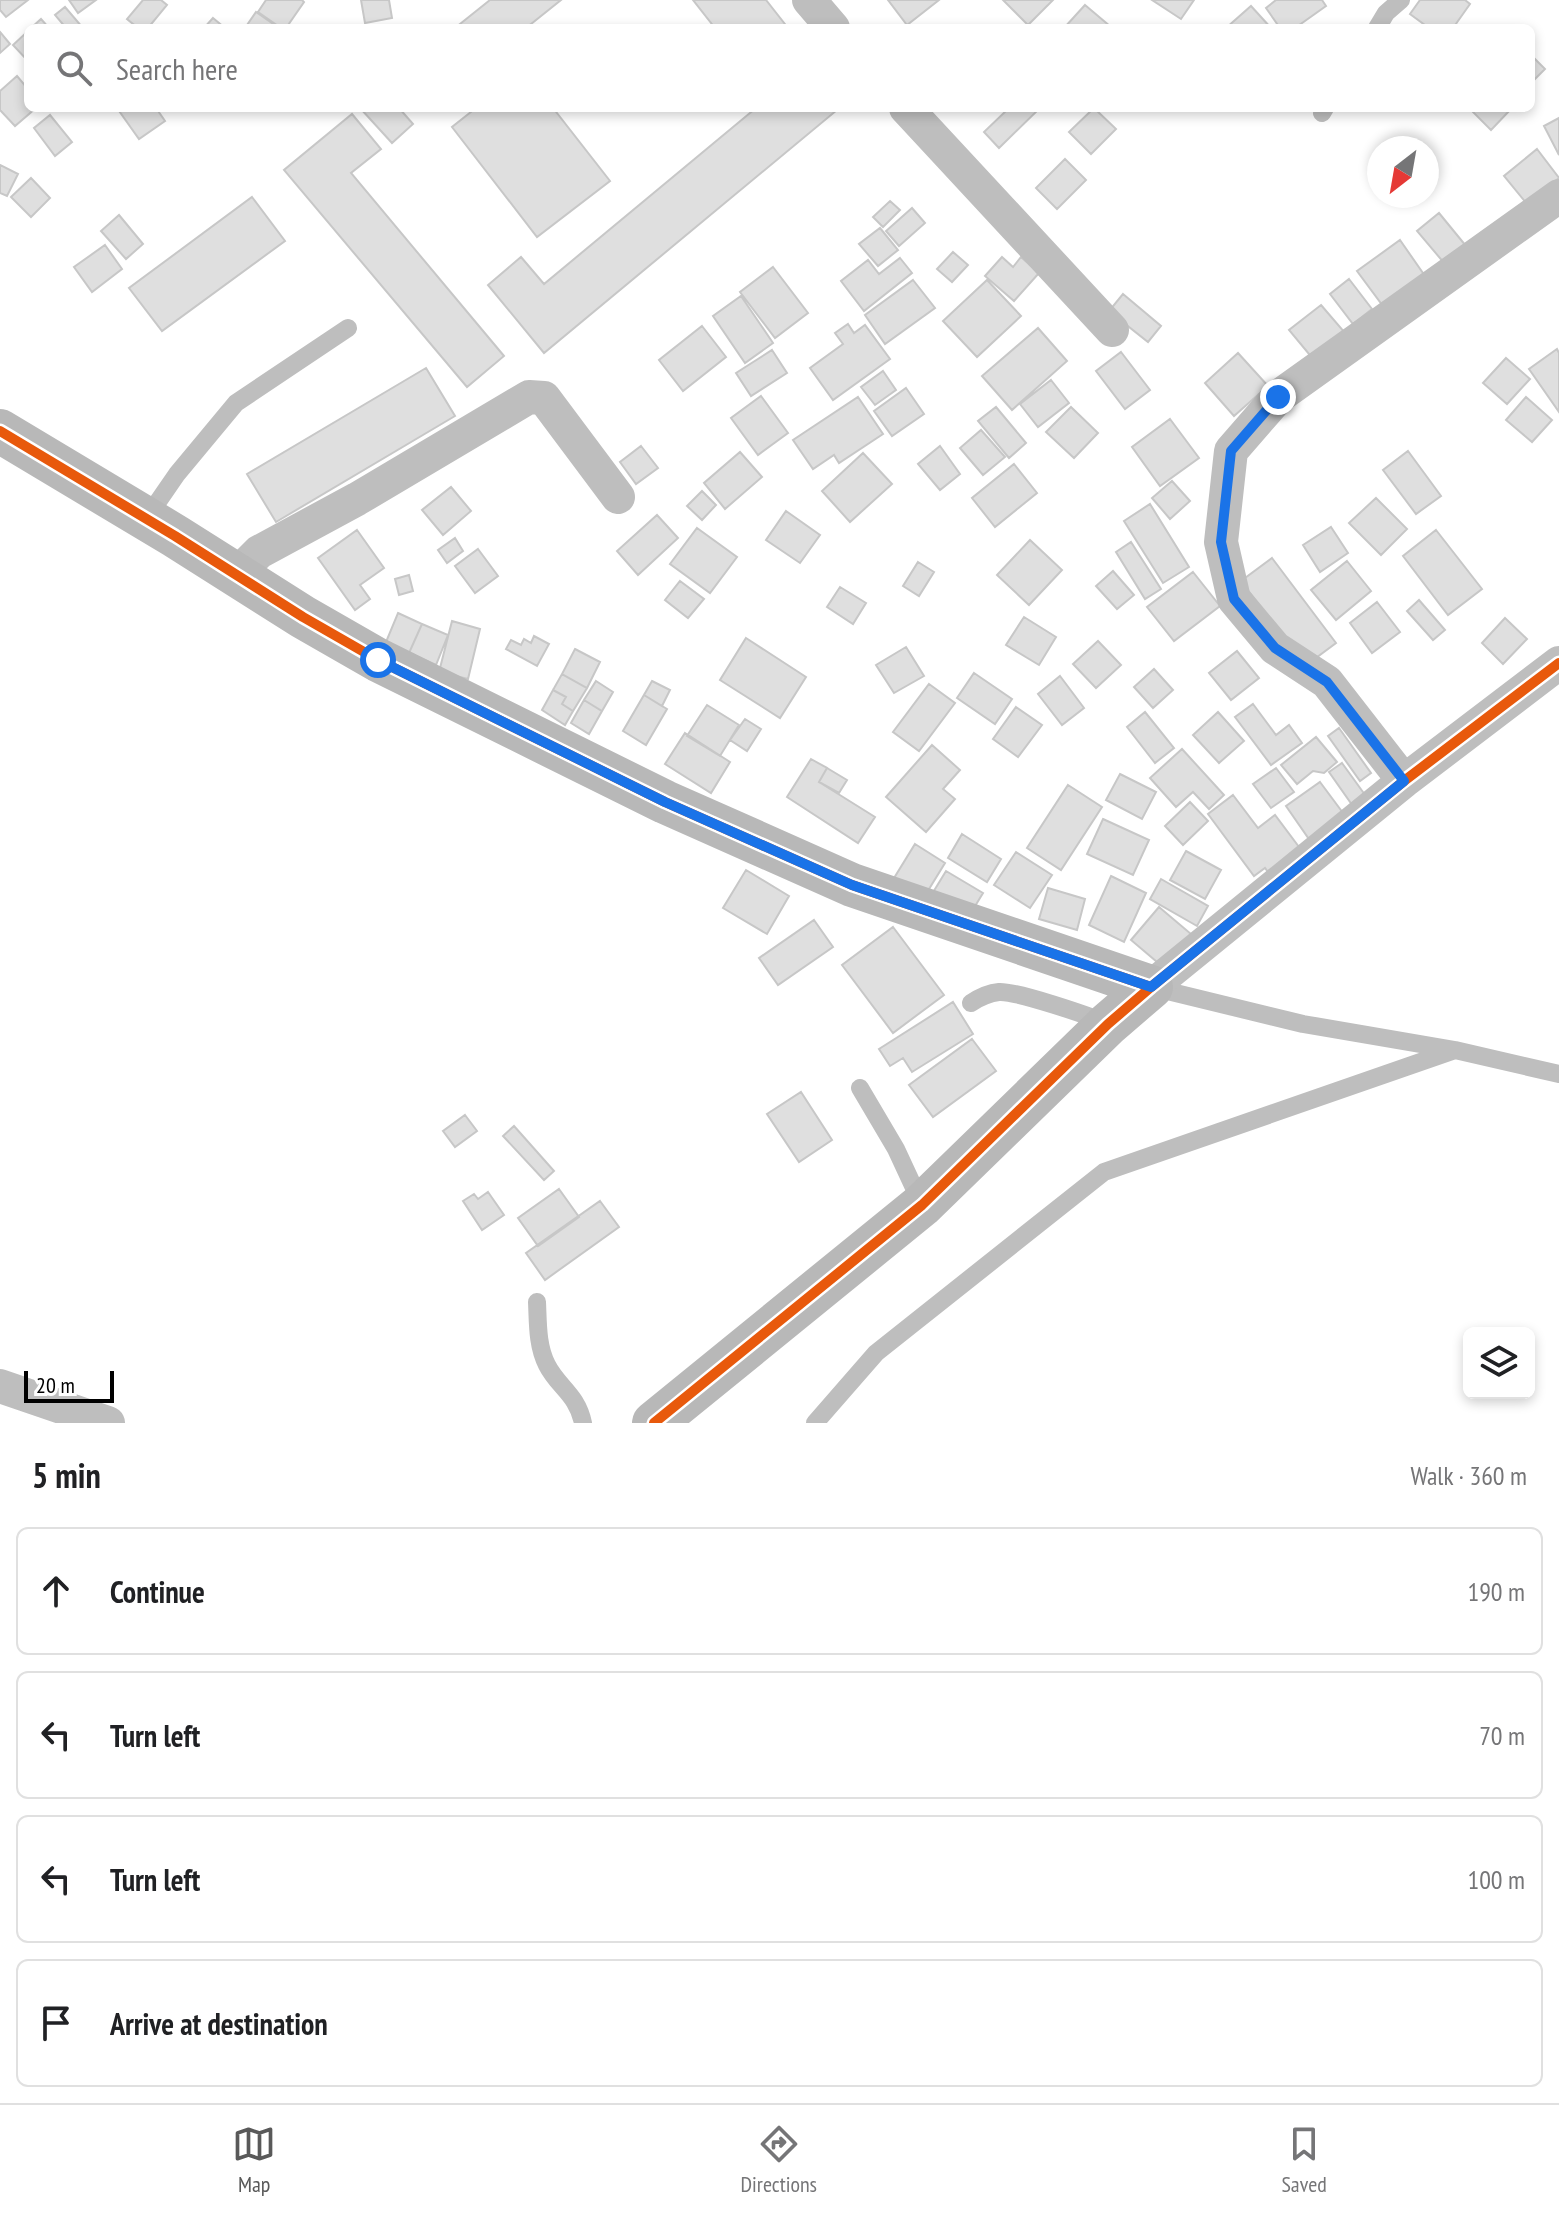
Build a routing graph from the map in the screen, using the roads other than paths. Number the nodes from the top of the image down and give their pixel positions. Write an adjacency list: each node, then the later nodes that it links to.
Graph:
1 (809, 0): 3 (street)
2 (1401, 0): 4 (lane)
3 (830, 24)
4 (1379, 24)
5 (910, 112): 8 (street)
6 (1559, 196): 14 (street)
7 (348, 328): 11 (lane)
8 (1112, 330)
9 (0, 431): 11 (street)
10 (618, 497): 12 (street)
11 (146, 519): 12 (street)
12 (236, 575): 15 (street)
13 (1559, 663): 14 (street)
14 (1404, 781): 15 (street)
15 (1151, 987): 17 (street); 18 (lane)
16 (971, 1003): 17 (lane)
17 (1108, 1024): 21 (street)
18 (1455, 1050): 19 (lane); 27 (lane)
19 (1559, 1074)
20 (860, 1088): 21 (lane)
21 (922, 1205): 26 (street)
22 (537, 1302): 25 (lane)
23 (0, 1386): 24 (street)
24 (108, 1423)
25 (583, 1423)
26 (654, 1423)
27 (815, 1423)

